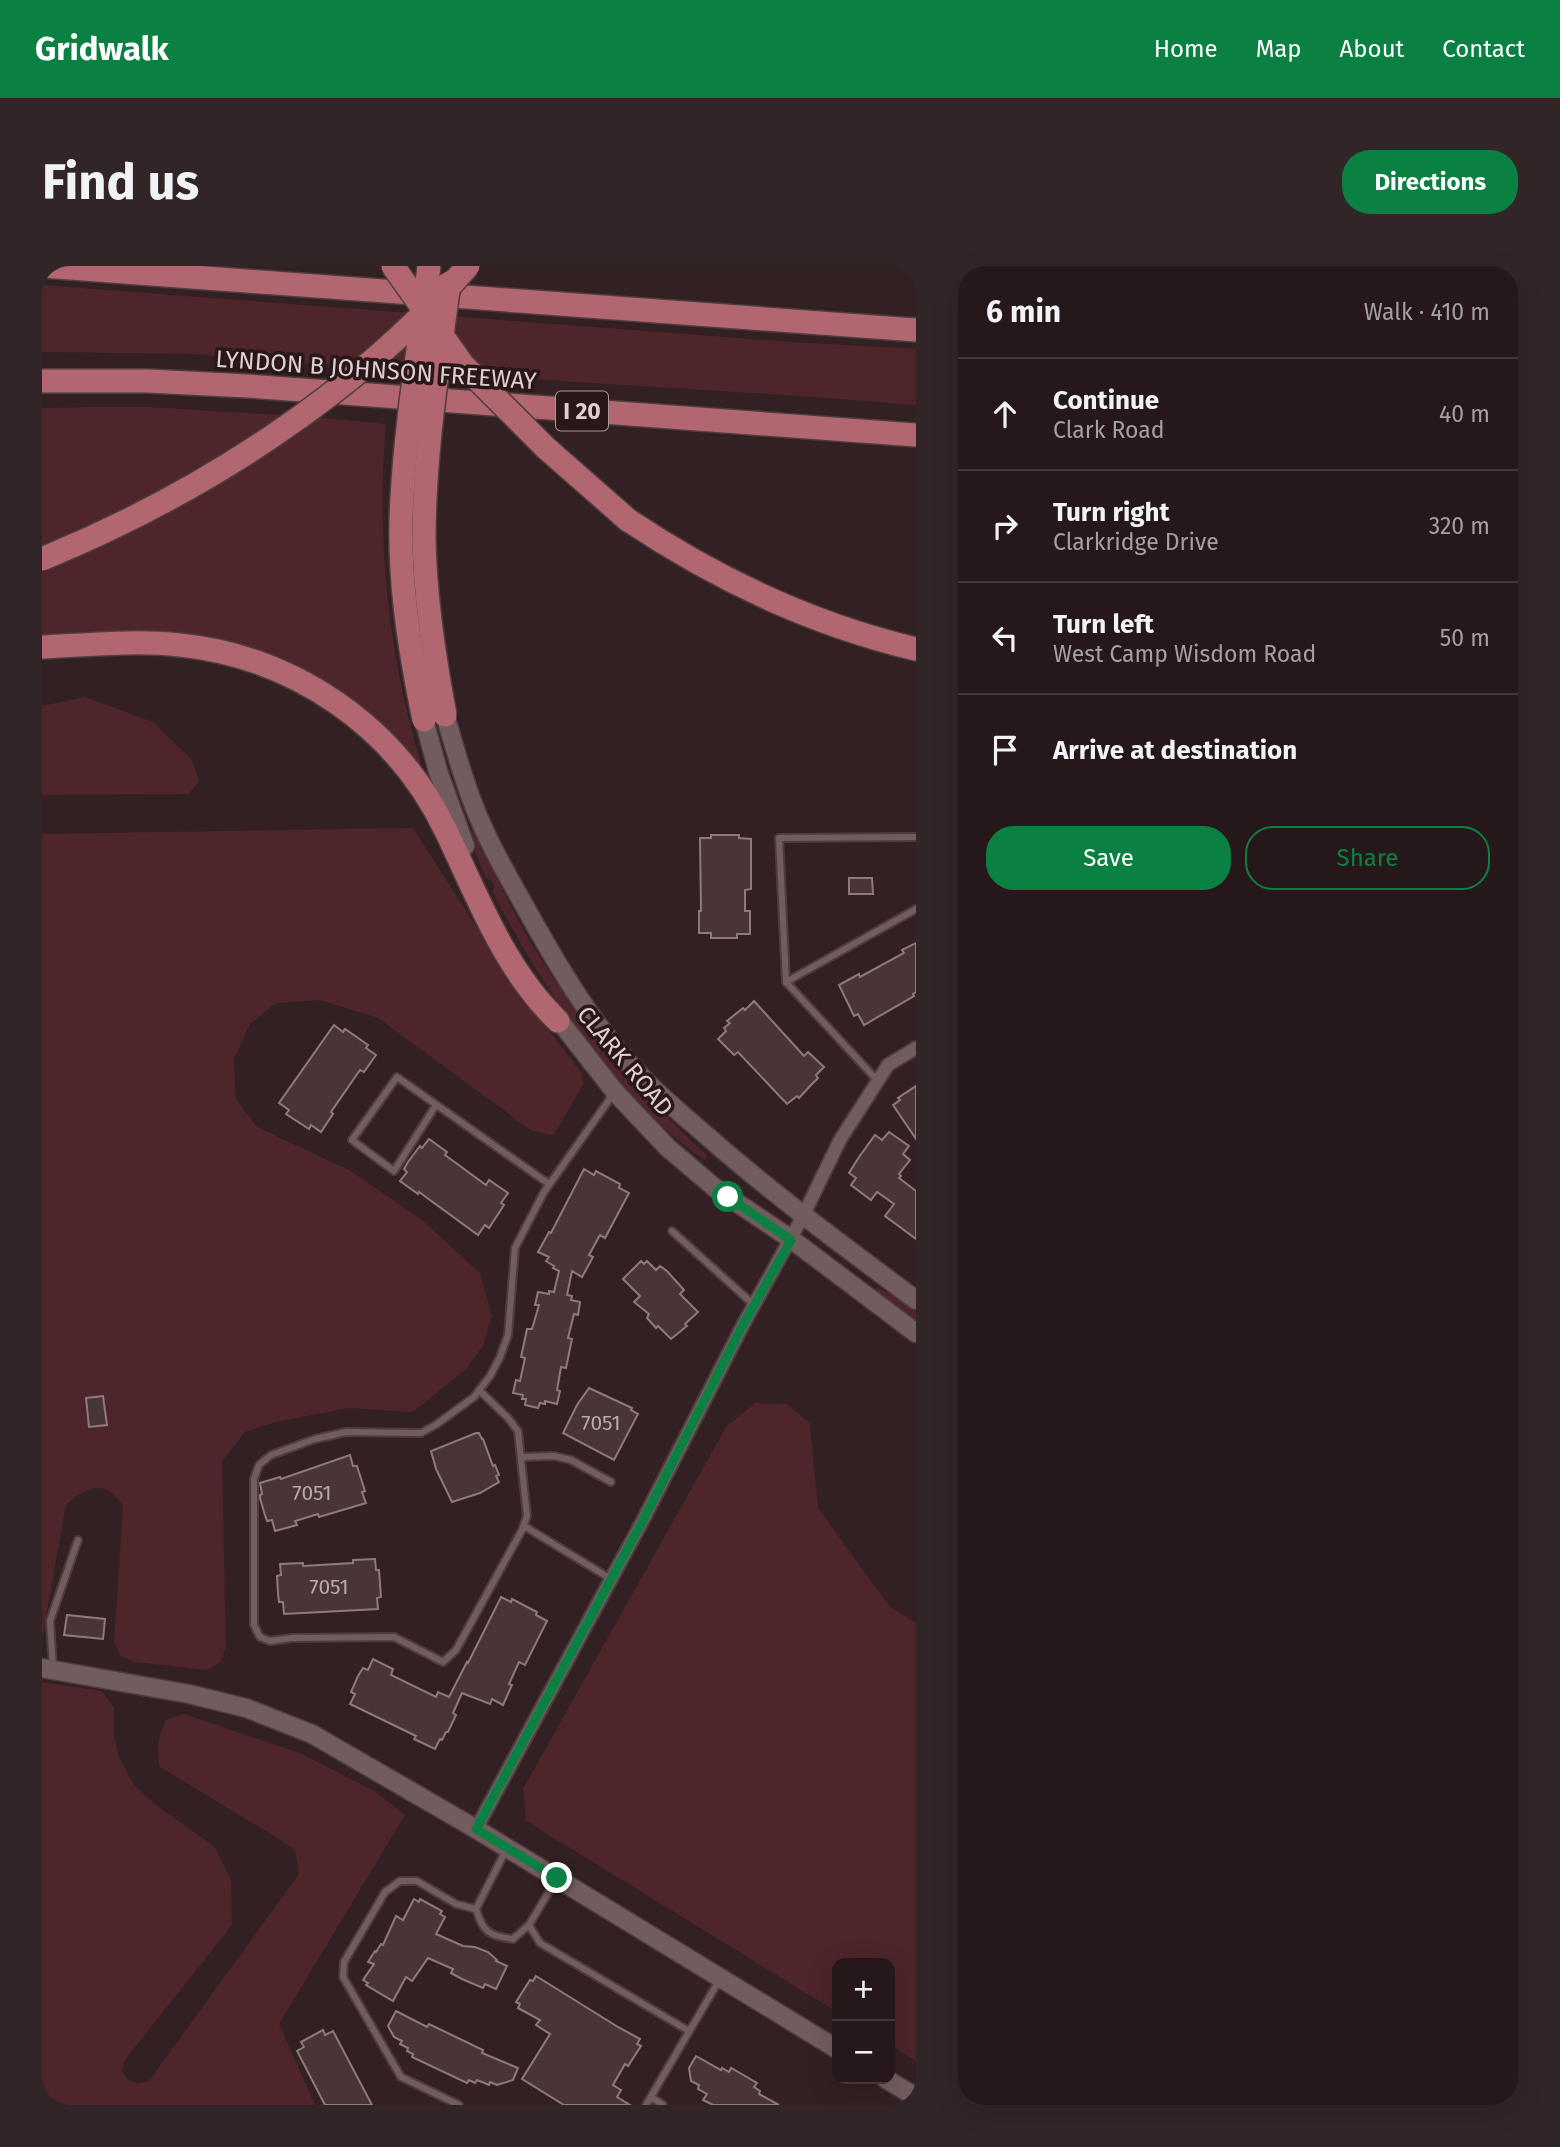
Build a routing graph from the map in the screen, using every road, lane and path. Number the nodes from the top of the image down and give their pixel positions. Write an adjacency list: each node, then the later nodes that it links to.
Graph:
1 (42, 266): 6 (highway)
2 (393, 266): 11 (highway, bridge)
3 (429, 266): 12 (highway, bridge)
4 (451, 266): 12 (highway, bridge)
5 (468, 266): 9 (highway, bridge)
6 (916, 330)
7 (42, 381): 8 (highway, LYNDON B JOHNSON FREEWAY / I 20)
8 (916, 435)
9 (42, 559)
10 (42, 647): 16 (highway)
11 (916, 649)
12 (435, 717): 16 (main road, CLARK ROAD); 22 (main road, CLARK ROAD)
13 (916, 836): 15 (lane)
14 (916, 909): 15 (lane)
15 (786, 982): 18 (lane)
16 (558, 1021): 19 (main road, CLARK ROAD)
17 (916, 1048): 18 (street)
18 (878, 1081): 22 (street)
19 (615, 1092): 21 (lane); 24 (main road, CLARK ROAD)
20 (436, 1105): 20 (lane); 21 (lane)
21 (549, 1184): 28 (lane)
22 (803, 1216): 24 (street); 25 (main road, CLARK ROAD)
23 (672, 1231): 26 (lane)
24 (791, 1240): 26 (street); 27 (main road, CLARK ROAD)
25 (916, 1300)
26 (755, 1305): 33 (street)
27 (916, 1333)
28 (479, 1390): 29 (lane); 31 (lane)
29 (522, 1457): 30 (lane); 31 (lane)
30 (611, 1482)
31 (524, 1525): 33 (lane)
32 (78, 1541): 34 (lane)
33 (611, 1579): 35 (street)
34 (48, 1669): 35 (main road)
35 (476, 1829): 36 (main road)
36 (507, 1849): 37 (main road); 38 (lane)
37 (557, 1878): 39 (lane); 40 (main road)
38 (476, 1909): 39 (lane); 46 (lane)
39 (529, 1925): 41 (lane)
40 (721, 1977): 41 (lane); 42 (main road)
41 (689, 2031): 44 (lane)
42 (832, 2046)
43 (894, 2084): 45 (main road)
44 (651, 2097): 47 (lane); 48 (lane)
45 (916, 2098)
46 (459, 2105)
47 (646, 2105)
48 (663, 2105)

